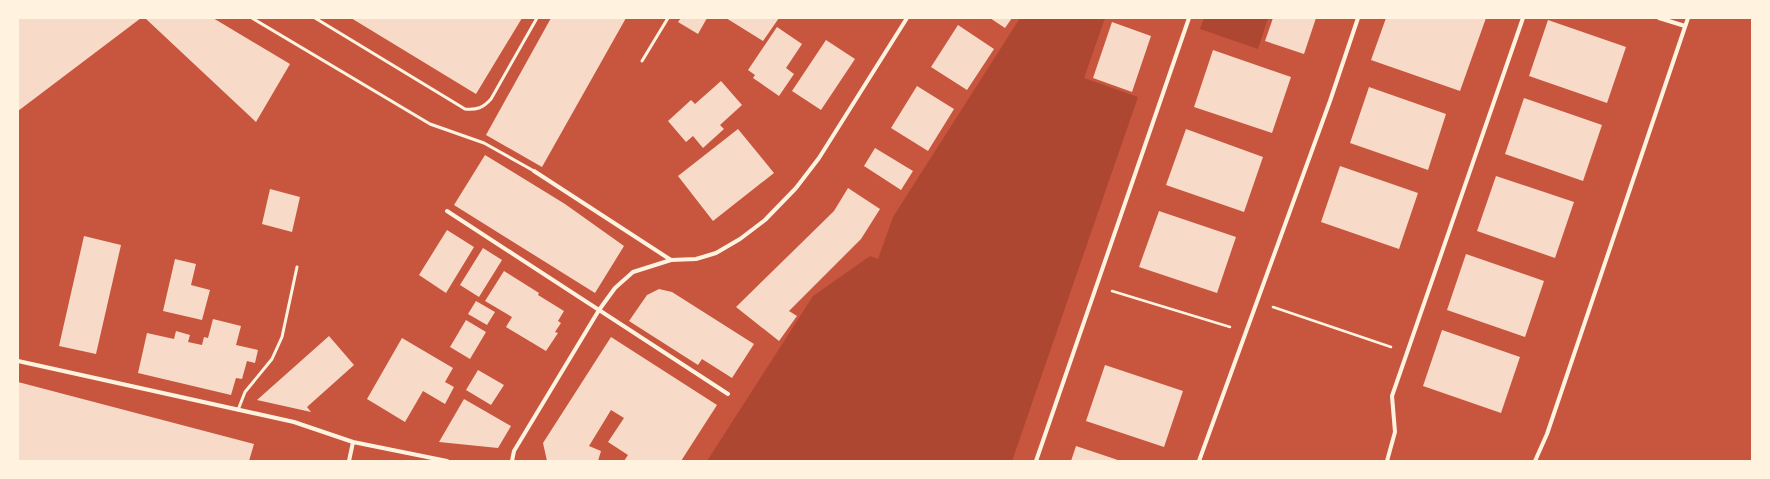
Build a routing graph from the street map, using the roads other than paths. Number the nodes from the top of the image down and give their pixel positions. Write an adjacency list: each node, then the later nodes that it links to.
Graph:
1 (252, 18): 13 (lane)
2 (314, 18): 3 (lane)
3 (537, 18)
4 (668, 18): 12 (lane)
5 (907, 18): 15 (street)
6 (1189, 18): 25 (street)
7 (1358, 18): 26 (street)
8 (1524, 18): 27 (street)
9 (1659, 18): 11 (street)
10 (1688, 18): 11 (street)
11 (1685, 26): 28 (street)
12 (642, 61)
13 (534, 171): 15 (street)
14 (447, 211): 17 (street)
15 (671, 260): 17 (street)
16 (297, 267): 20 (lane)
17 (598, 310): 19 (street); 24 (street)
18 (18, 361): 20 (street)
19 (728, 394)
20 (238, 410): 21 (street)
21 (353, 442): 22 (street); 23 (street)
22 (349, 461)
23 (447, 461)
24 (512, 461)
25 (1036, 461)
26 (1199, 461)
27 (1387, 461)
28 (1535, 461)

